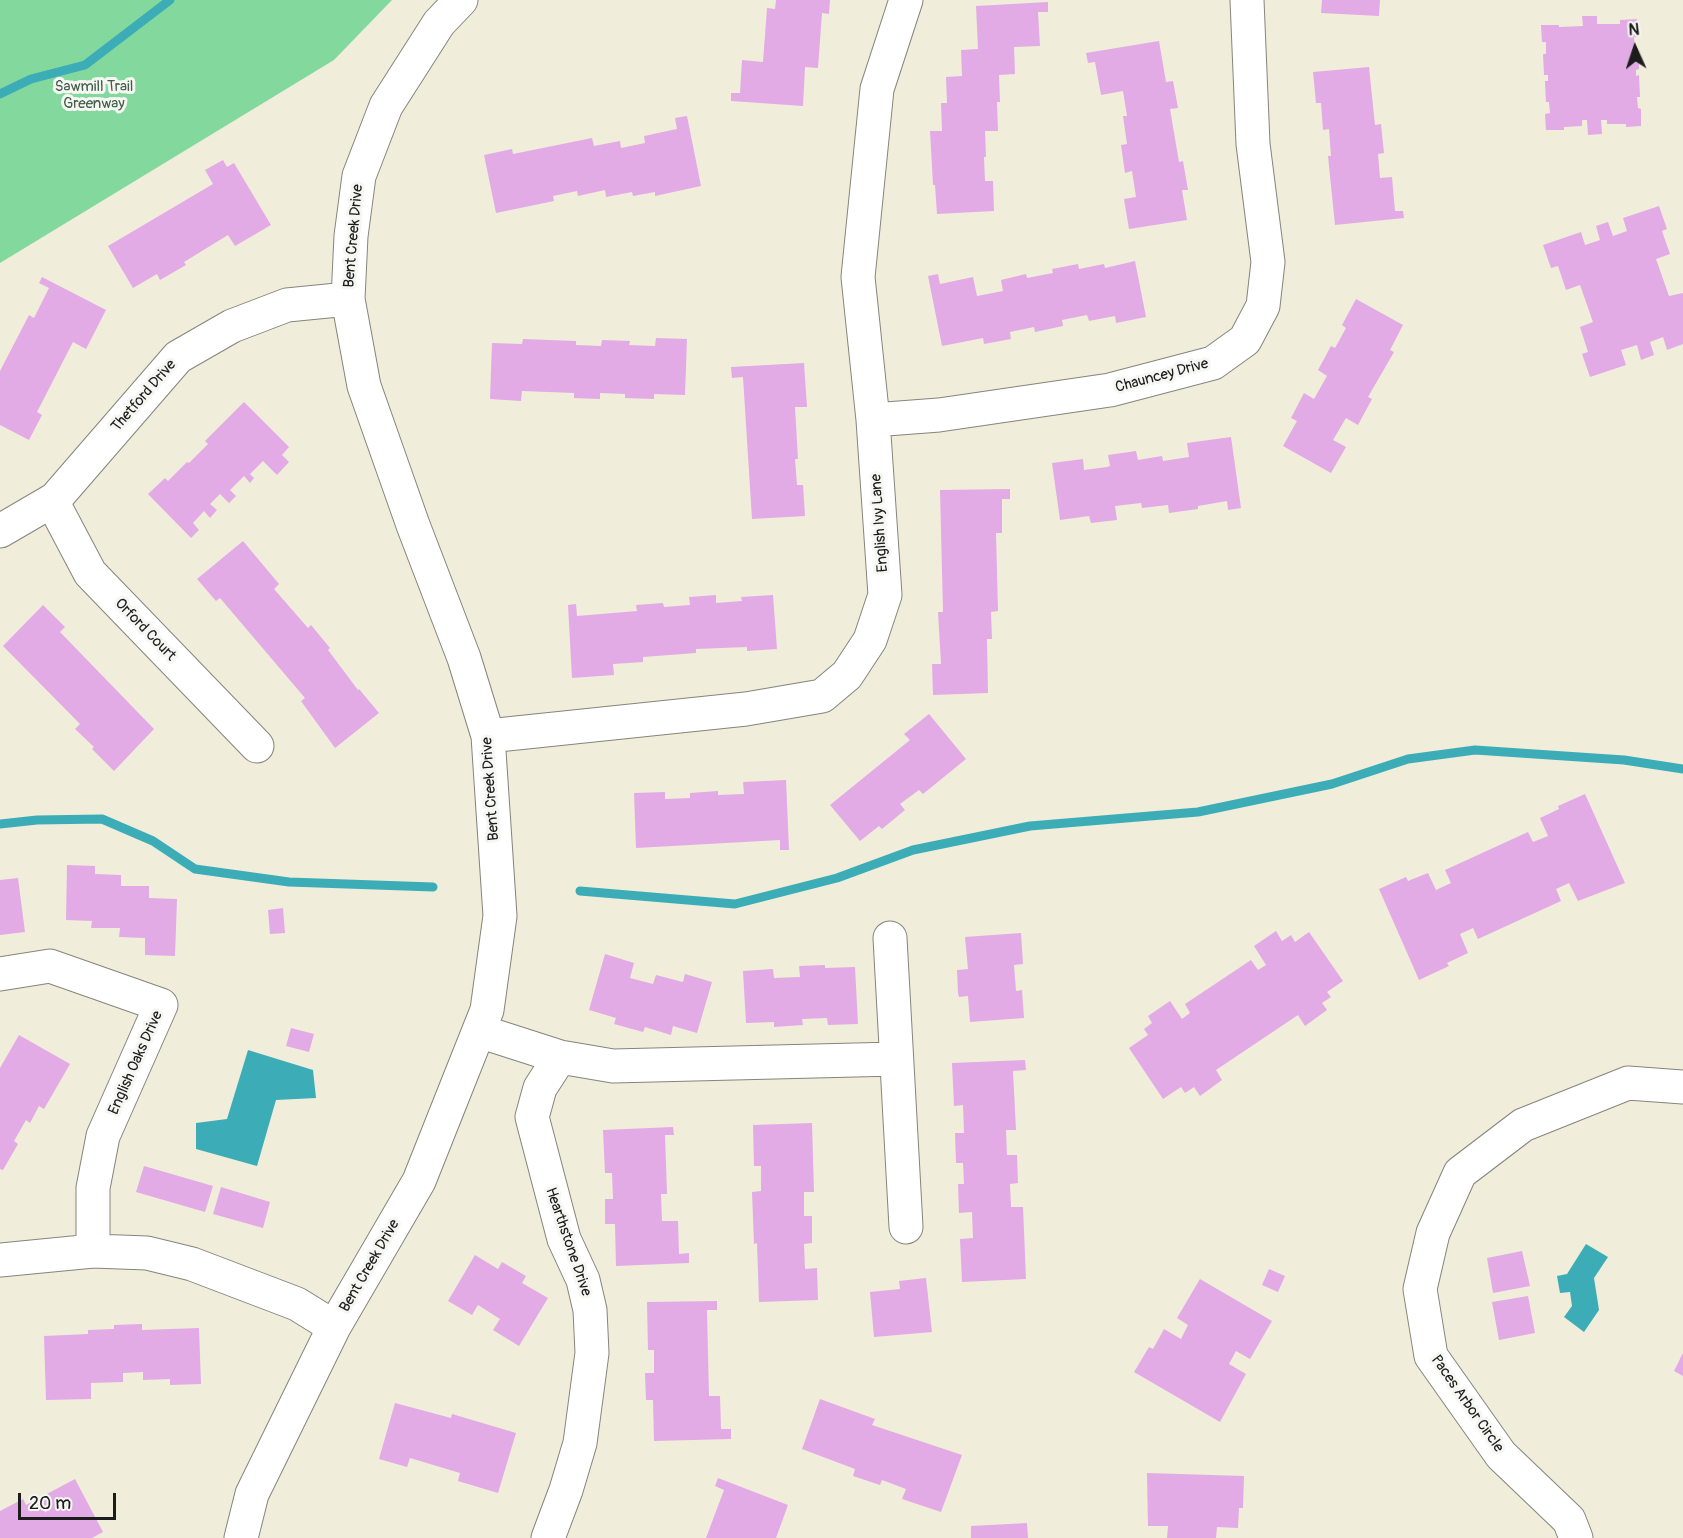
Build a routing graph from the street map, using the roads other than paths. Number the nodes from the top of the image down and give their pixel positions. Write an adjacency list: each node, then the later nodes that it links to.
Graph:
1 (461, 0): 4 (street, Bent Creek Drive)
2 (906, 0): 5 (street, English Ivy Lane)
3 (1247, 0): 5 (street, Chauncey Drive)
4 (348, 299): 6 (street, Thetford Drive); 8 (street, Bent Creek Drive)
5 (873, 420): 8 (street, English Ivy Lane)
6 (52, 501): 7 (street, Thetford Drive); 9 (street, Orford Court)
7 (0, 531)
8 (488, 736): 12 (street, Bent Creek Drive)
9 (257, 746)
10 (890, 938): 14 (street)
11 (0, 974): 17 (street, English Oaks Drive)
12 (479, 1031): 13 (street); 19 (street, Bent Creek Drive)
13 (560, 1057): 14 (street); 21 (street, Hearthstone Drive)
14 (896, 1059): 16 (street)
15 (1683, 1087): 22 (street, Paces Arbor Circle)
16 (906, 1227)
17 (93, 1251): 18 (street); 19 (street)
18 (0, 1260)
19 (334, 1327): 20 (street, Bent Creek Drive)
20 (241, 1538)
21 (548, 1538)
22 (1576, 1538)

